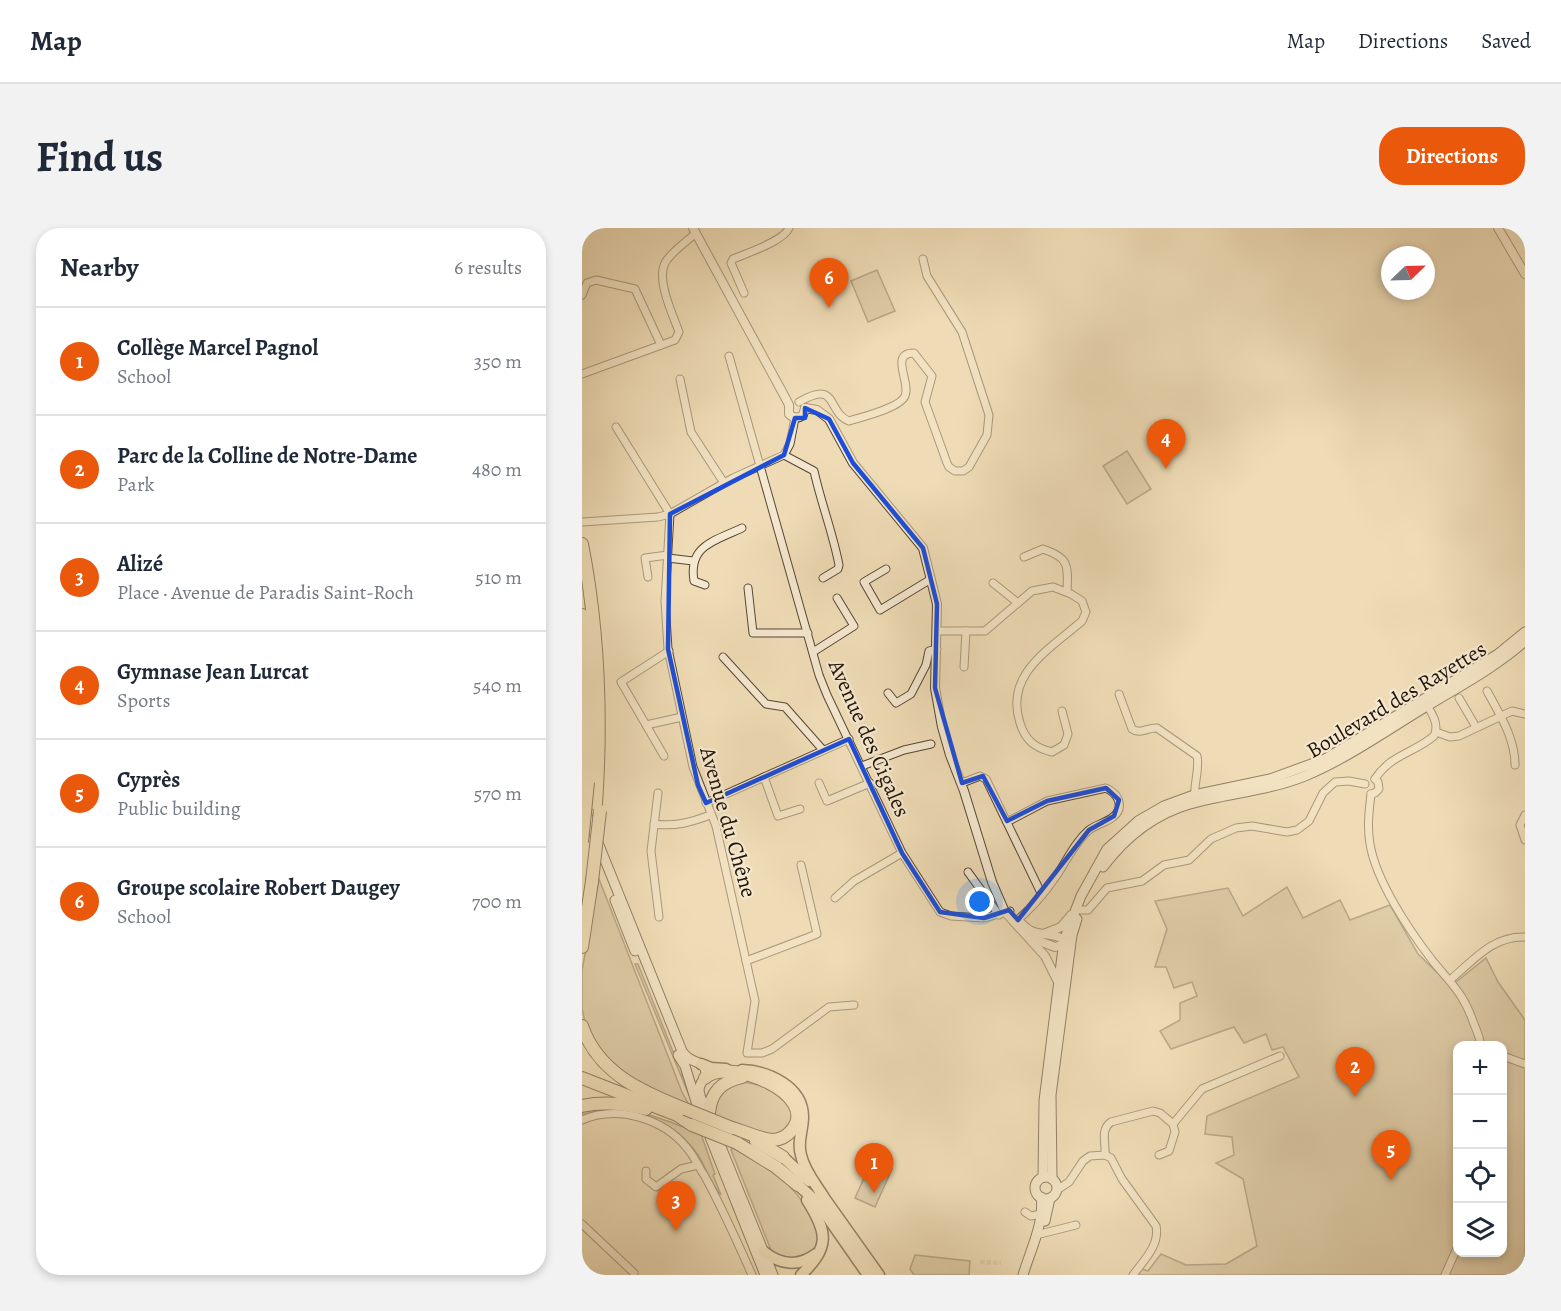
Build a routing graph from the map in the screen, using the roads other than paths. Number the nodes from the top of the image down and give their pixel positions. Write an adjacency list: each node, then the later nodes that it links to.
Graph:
1 (789, 228): 6 (street)
2 (1498, 228): 5 (street)
3 (694, 231): 8 (street); 12 (street)
4 (922, 259): 13 (street)
5 (1525, 274)
6 (744, 293)
7 (582, 295): 8 (street)
8 (661, 345): 10 (street)
9 (729, 356): 17 (street, Avenue des Cigales)
10 (582, 374)
11 (680, 379): 18 (street)
12 (789, 405): 13 (street); 14 (street)
13 (802, 405): 14 (street); 29 (street)
14 (795, 418): 16 (street)
15 (616, 427): 19 (street)
16 (784, 455): 17 (street); 28 (street)
17 (759, 465): 18 (street); 40 (street, Avenue des Cigales)
18 (724, 483): 19 (street)
19 (670, 514): 20 (street); 23 (street, Avenue du Chêne)
20 (582, 522)
21 (742, 528): 25 (street)
22 (582, 544): 88 (highway)
23 (668, 557): 25 (street); 27 (street); 43 (street, Avenue du Chêne)
24 (1024, 557): 33 (street)
25 (693, 561): 31 (street)
26 (885, 569): 29 (street)
27 (648, 577)
28 (823, 578)
29 (932, 579): 37 (street)
30 (993, 583): 35 (street)
31 (705, 585)
32 (748, 588): 40 (street)
33 (1067, 592): 35 (street); 52 (street)
34 (837, 598): 44 (street)
35 (1018, 603): 38 (street)
36 (582, 615): 83 (highway, bridge)
37 (938, 631): 38 (street); 42 (street)
38 (966, 631): 46 (street)
39 (1525, 632): 51 (main road, Boulevard des Rayettes)
40 (808, 633): 44 (street, Avenue des Cigales)
41 (1525, 641): 51 (main road, Boulevard des Rayettes)
42 (937, 648): 48 (street); 69 (street)
43 (669, 651): 55 (street, Avenue du Chêne); 56 (street)
44 (813, 652): 59 (street, Avenue des Cigales)
45 (723, 657): 61 (street)
46 (964, 667)
47 (1487, 691): 54 (street)
48 (888, 693)
49 (1119, 694): 73 (street)
50 (1459, 698): 57 (street)
51 (1426, 703): 58 (street); 73 (main road, Boulevard des Rayettes)
52 (1062, 711)
53 (1525, 714): 54 (street)
54 (1500, 716): 57 (street); 63 (street)
55 (682, 717): 56 (street); 74 (street, Avenue du Chêne)
56 (646, 725): 62 (street)
57 (1476, 727): 58 (street)
58 (1436, 732): 66 (street)
59 (849, 739): 61 (street); 64 (street, Avenue des Cigales)
60 (931, 744): 64 (street)
61 (824, 750): 65 (street)
62 (664, 756)
63 (1515, 765)
64 (862, 766): 68 (street, Avenue des Cigales)
65 (764, 777): 74 (street); 76 (street)
66 (1375, 779): 70 (street); 72 (street)
67 (819, 783): 68 (street)
68 (870, 783): 85 (street, Avenue des Cigales)
69 (962, 783): 80 (street); 93 (street)
70 (1365, 784): 72 (street); 92 (street)
71 (658, 793): 81 (street)
72 (1371, 794): 102 (street)
73 (1195, 799): 84 (main road, Boulevard des Rayettes); 92 (main road, Boulevard des Rayettes)
74 (706, 803): 77 (street, Avenue du Chêne)
75 (582, 805): 109 (main road)
76 (800, 809)
77 (710, 814): 81 (street); 101 (street, Avenue du Chêne)
78 (1525, 815): 82 (street)
79 (582, 820): 112 (main road)
80 (1007, 822): 89 (street); 89 (street)
81 (654, 824): 94 (street)
82 (1525, 840)
83 (582, 842)
84 (1107, 849): 96 (street); 99 (main road, Boulevard des Rayettes)
85 (902, 853): 90 (street); 93 (street, Avenue des Cigales)
86 (801, 865): 101 (street)
87 (968, 872): 93 (street)
88 (590, 875): 91 (highway); 100 (highway)
89 (1042, 895): 95 (street)
90 (835, 898)
91 (582, 901)
92 (1080, 910): 99 (main road, Boulevard des Rayettes)
93 (1004, 913): 95 (street)
94 (659, 917)
95 (1016, 922): 96 (street); 97 (street)
96 (1044, 934): 99 (street)
97 (1028, 937): 99 (street); 103 (street)
98 (1525, 937): 102 (street)
99 (1066, 942): 103 (main road, Boulevard des Rayettes)
100 (582, 947)
101 (746, 961): 104 (street, Avenue du Chêne)
102 (1450, 980): 106 (street)
103 (1063, 981): 131 (main road, Boulevard des Rayettes)
104 (854, 1005)
105 (582, 1026): 117 (highway)
106 (1481, 1041)
107 (1280, 1056): 120 (street)
108 (1507, 1057): 110 (street)
109 (698, 1064): 112 (main road); 115 (main road); 132 (main road)
110 (1525, 1064)
111 (582, 1072): 117 (highway)
112 (688, 1076): 115 (main road); 118 (main road)
113 (752, 1077): 115 (highway); 118 (highway); 122 (highway)
114 (582, 1078): 121 (highway)
115 (703, 1080): 118 (main road)
116 (582, 1106): 121 (highway)
117 (680, 1107): 122 (highway, bridge)
118 (705, 1111)
119 (582, 1119): 128 (street)
120 (1173, 1124): 125 (street); 126 (street)
121 (692, 1125): 130 (highway, bridge)
122 (732, 1128): 127 (highway)
123 (710, 1137): 143 (main road)
124 (719, 1142): 139 (main road)
125 (1105, 1155): 131 (street); 150 (street)
126 (1159, 1155)
127 (783, 1157): 132 (main road)
128 (698, 1165): 129 (street); 142 (street)
129 (646, 1171)
130 (798, 1185): 138 (main road); 146 (main road)
131 (1050, 1187): 134 (main road, Boulevard des Rayettes); 137 (main road, Boulevard des Rayettes)
132 (823, 1196): 147 (main road)
133 (1025, 1212): 134 (street)
134 (1041, 1214): 137 (main road, Boulevard des Rayettes)
135 (582, 1224): 141 (street)
136 (1076, 1225): 137 (street)
137 (1039, 1234): 148 (main road, Boulevard des Rayettes); 149 (main road, Boulevard des Rayettes)
138 (821, 1250): 139 (main road); 145 (main road)
139 (763, 1251): 144 (main road)
140 (1453, 1257): 151 (street)
141 (634, 1273)
142 (752, 1275)
143 (765, 1275)
144 (773, 1275)
145 (801, 1275)
146 (868, 1275)
147 (879, 1275)
148 (1023, 1275)
149 (1030, 1275)
150 (1133, 1275)
151 (1445, 1275)

